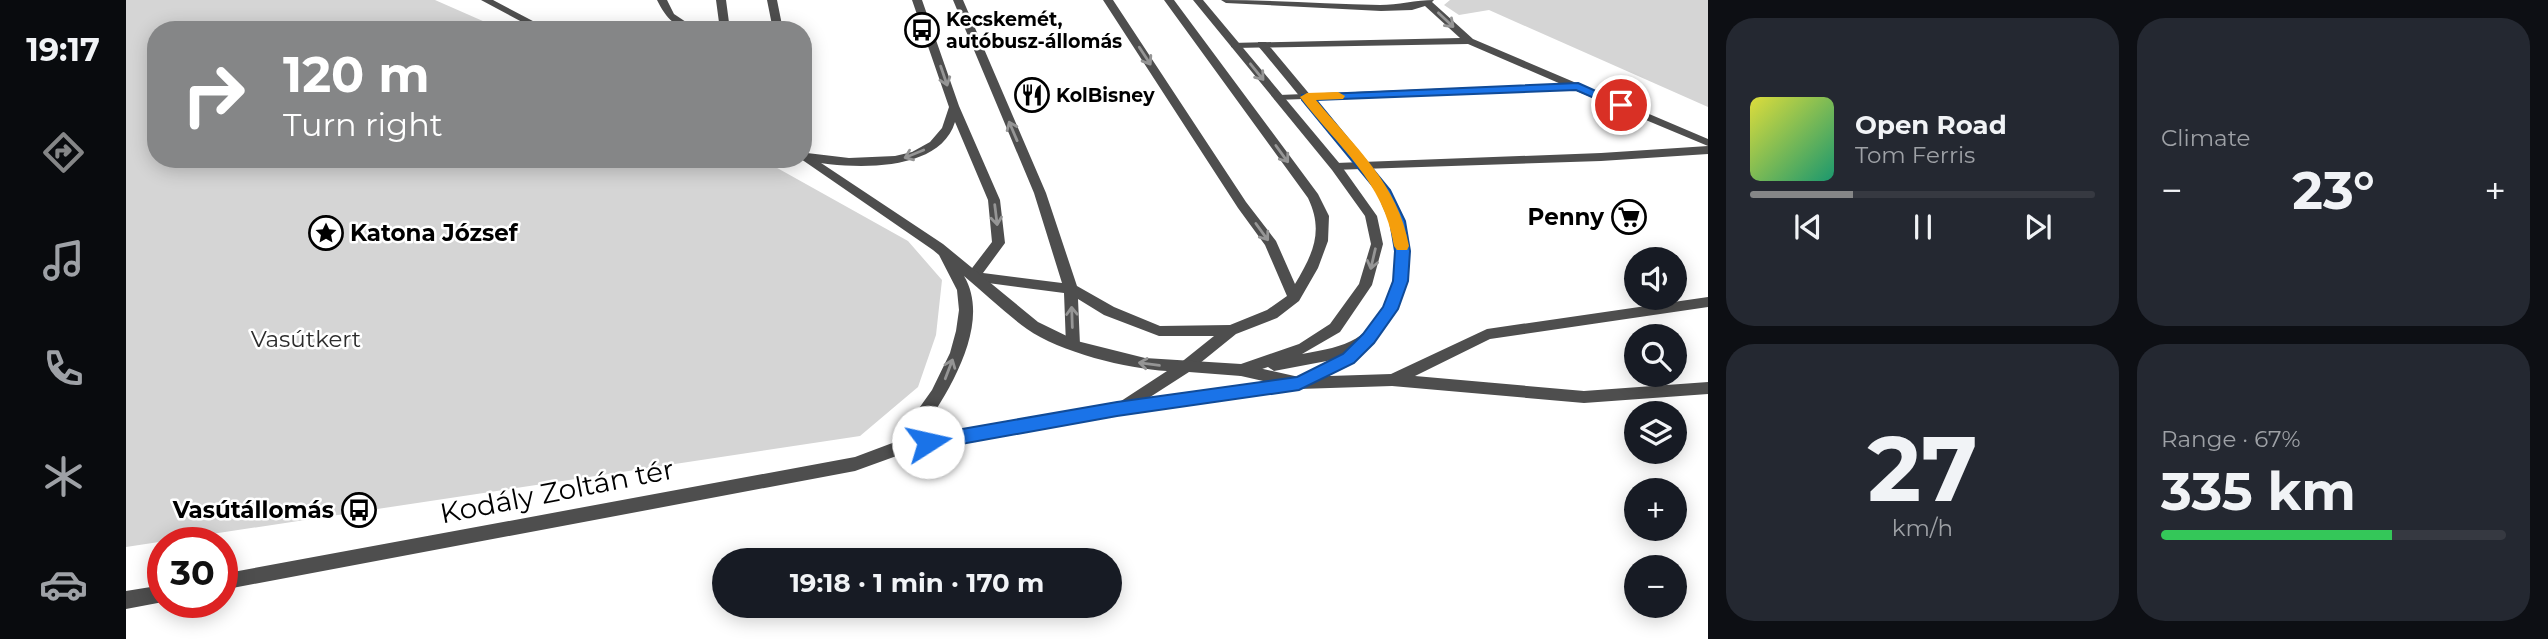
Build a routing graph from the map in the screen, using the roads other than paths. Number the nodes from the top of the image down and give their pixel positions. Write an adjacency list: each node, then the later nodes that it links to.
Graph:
1 (486, 0): 12 (street)
2 (662, 0): 14 (street)
3 (721, 0): 15 (street)
4 (772, 0): 16 (street)
5 (918, 0): 23 (street, one-way to 23)
6 (958, 0): 32 (street, one-way to 6)
7 (1108, 0): 33 (street, one-way to 33)
8 (1169, 0): 33 (street, one-way to 33)
9 (1198, 0): 19 (street, Kodály Zoltán tér)
10 (1226, 0): 11 (street)
11 (1428, 1): 17 (street, one-way to 17)
12 (497, 2): 13 (street)
13 (530, 21)
14 (678, 21)
15 (724, 21)
16 (776, 21)
17 (1469, 41): 18 (street); 20 (street)
18 (1262, 44): 19 (street); 21 (street, Kodály Zoltán tér)
19 (1235, 45): 22 (street, Kodály Zoltán tér, one-way to 22)
20 (1578, 86): 21 (street); 24 (street)
21 (1307, 97): 22 (street); 28 (street, Kodály Zoltán tér)
22 (1279, 98): 29 (street, Kodály Zoltán tér)
23 (954, 106): 26 (street, one-way to 26); 31 (street, one-way to 31)
24 (1708, 142)
25 (1708, 150): 28 (street)
26 (812, 157)
27 (812, 161): 30 (street, Kodály Zoltán tér)
28 (1364, 166): 29 (street); 36 (street, Kodály Zoltán tér)
29 (1336, 167): 39 (street, Kodály Zoltán tér, one-way to 39)
30 (938, 247): 31 (street, Kodály Zoltán tér); 44 (street, one-way to 30)
31 (973, 275): 32 (street); 37 (street, Kodály Zoltán tér)
32 (1071, 289): 35 (street); 37 (street, one-way to 32)
33 (1294, 297): 35 (street)
34 (1708, 302): 40 (street)
35 (1231, 330): 38 (street)
36 (1369, 339): 39 (street, Kodály Zoltán tér); 41 (street, Kodály Zoltán tér)
37 (1073, 345): 38 (street, Kodály Zoltán tér, one-way to 37)
38 (1184, 368): 39 (street, Kodály Zoltán tér); 43 (street, Kodály Zoltán tér)
39 (1241, 370): 41 (street)
40 (1392, 380): 41 (street); 42 (street)
41 (1299, 383): 43 (street, Kodály Zoltán tér)
42 (1708, 388)
43 (1117, 409): 44 (street, Kodály Zoltán tér)
44 (901, 447): 45 (street, Kodály Zoltán tér)
45 (238, 579)
46 (147, 596): 47 (street)
47 (126, 600)

